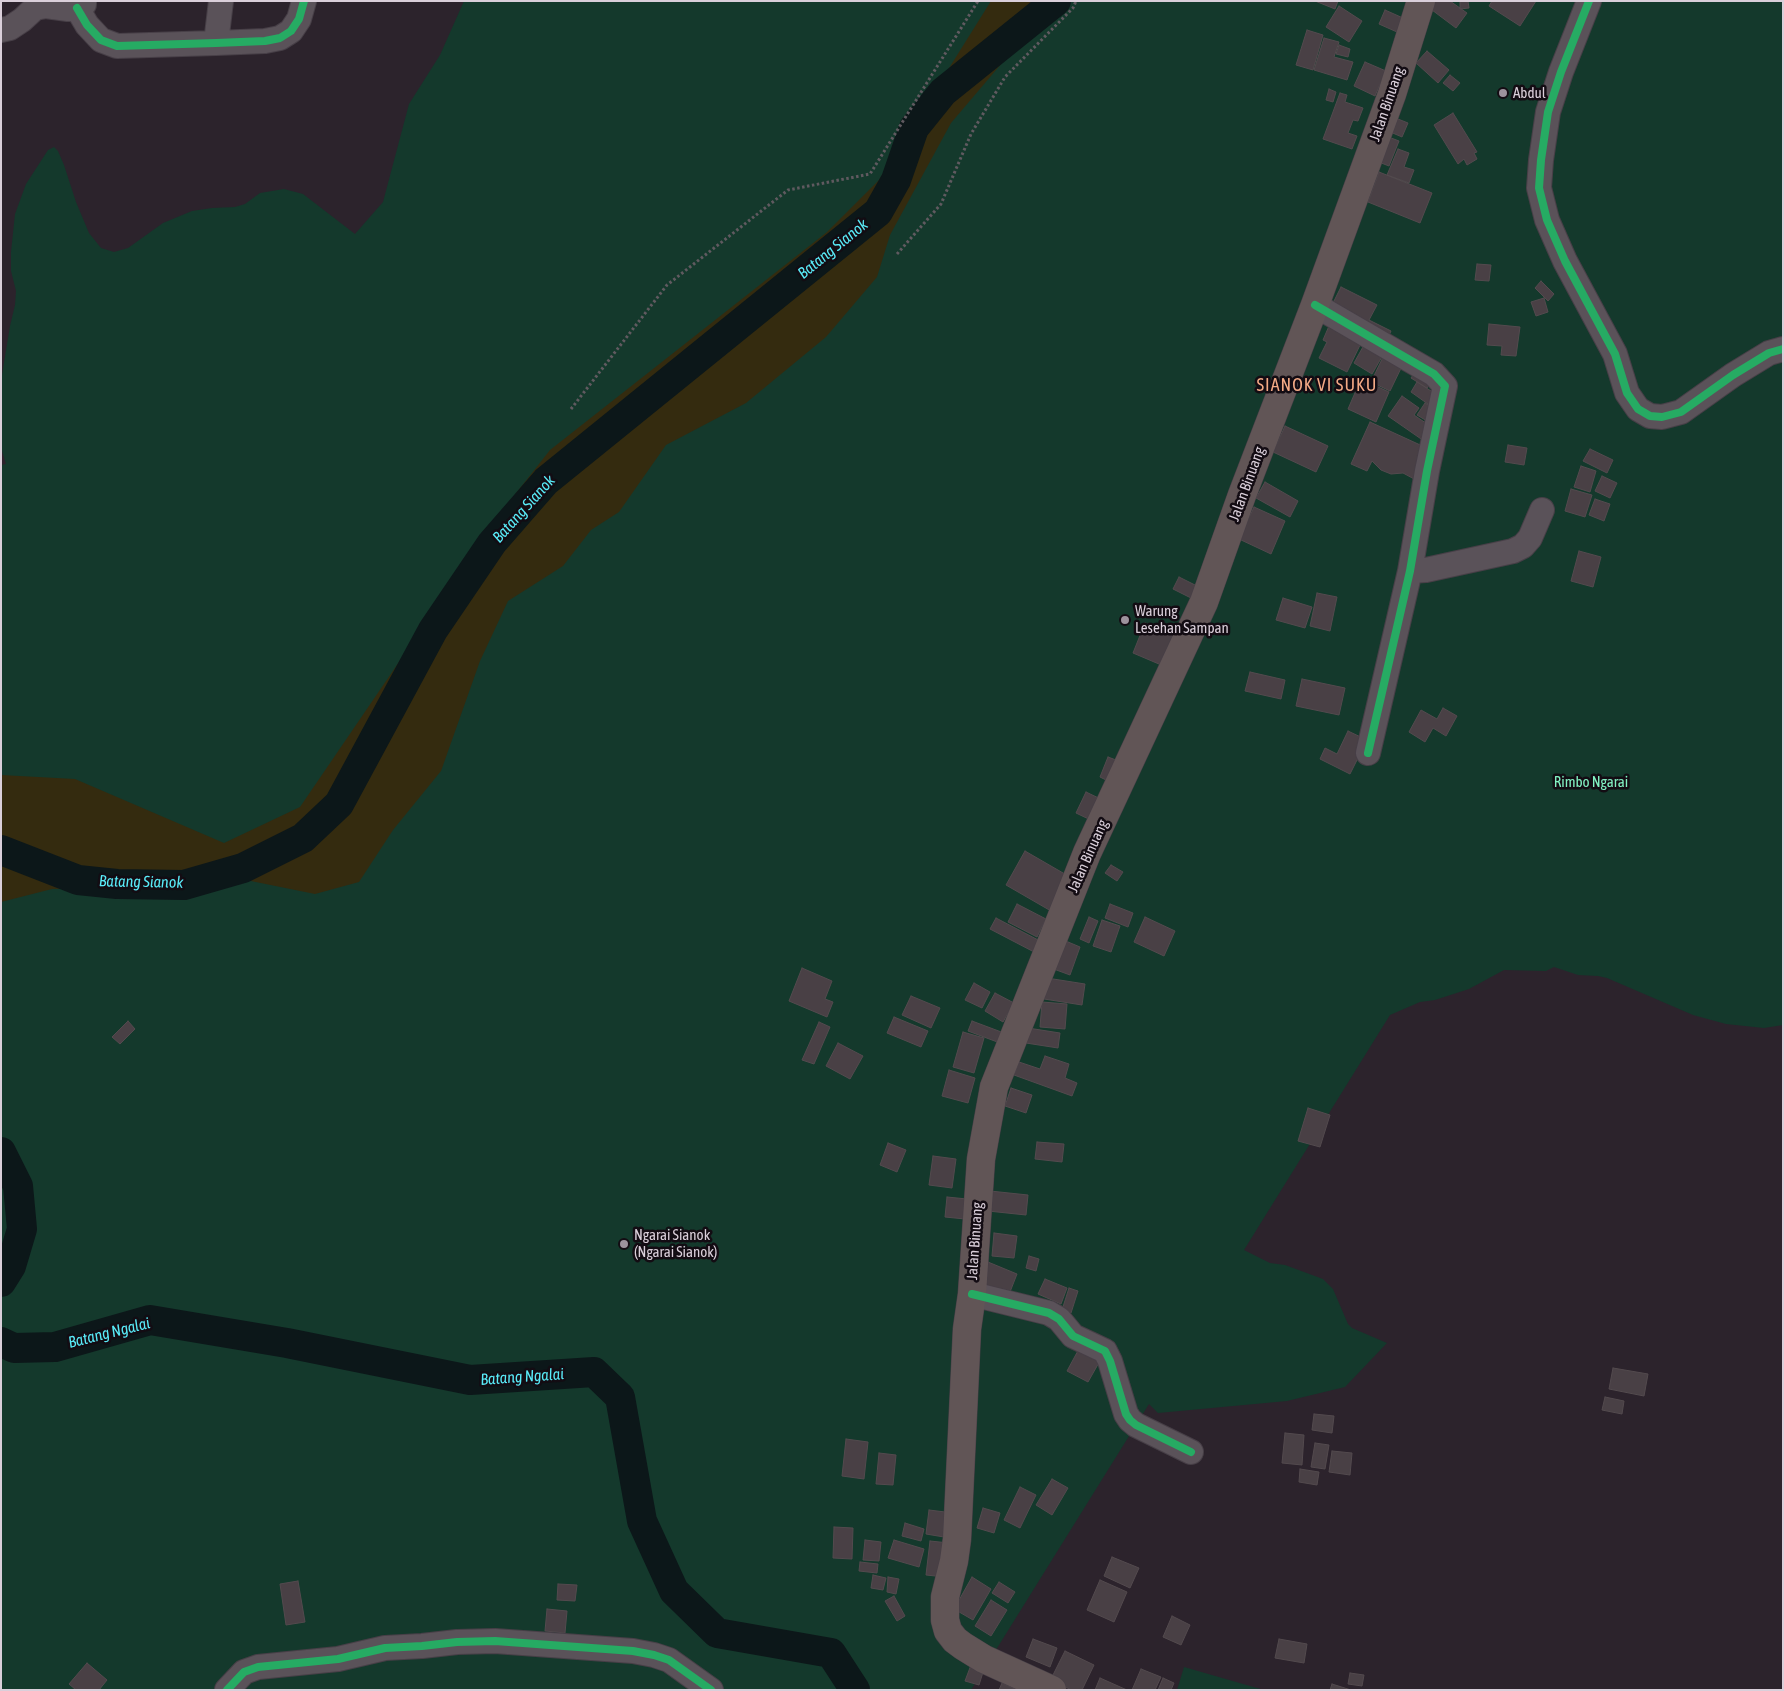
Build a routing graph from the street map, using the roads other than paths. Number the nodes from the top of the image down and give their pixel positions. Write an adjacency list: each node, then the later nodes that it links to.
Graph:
1 (221, 1): 7 (street)
2 (304, 1): 7 (street)
3 (1420, 1): 8 (main road, Jalan Binuang)
4 (1589, 1): 9 (street)
5 (81, 5): 6 (street); 7 (street)
6 (1, 30)
7 (216, 43)
8 (1316, 305): 11 (street); 13 (main road, Jalan Binuang)
9 (1783, 349)
10 (1542, 510): 11 (street)
11 (1410, 571): 12 (street)
12 (1368, 753)
13 (972, 1294): 14 (street); 17 (main road, Jalan Binuang)
14 (1191, 1452)
15 (227, 1690): 16 (street)
16 (711, 1690)
17 (1052, 1690)

